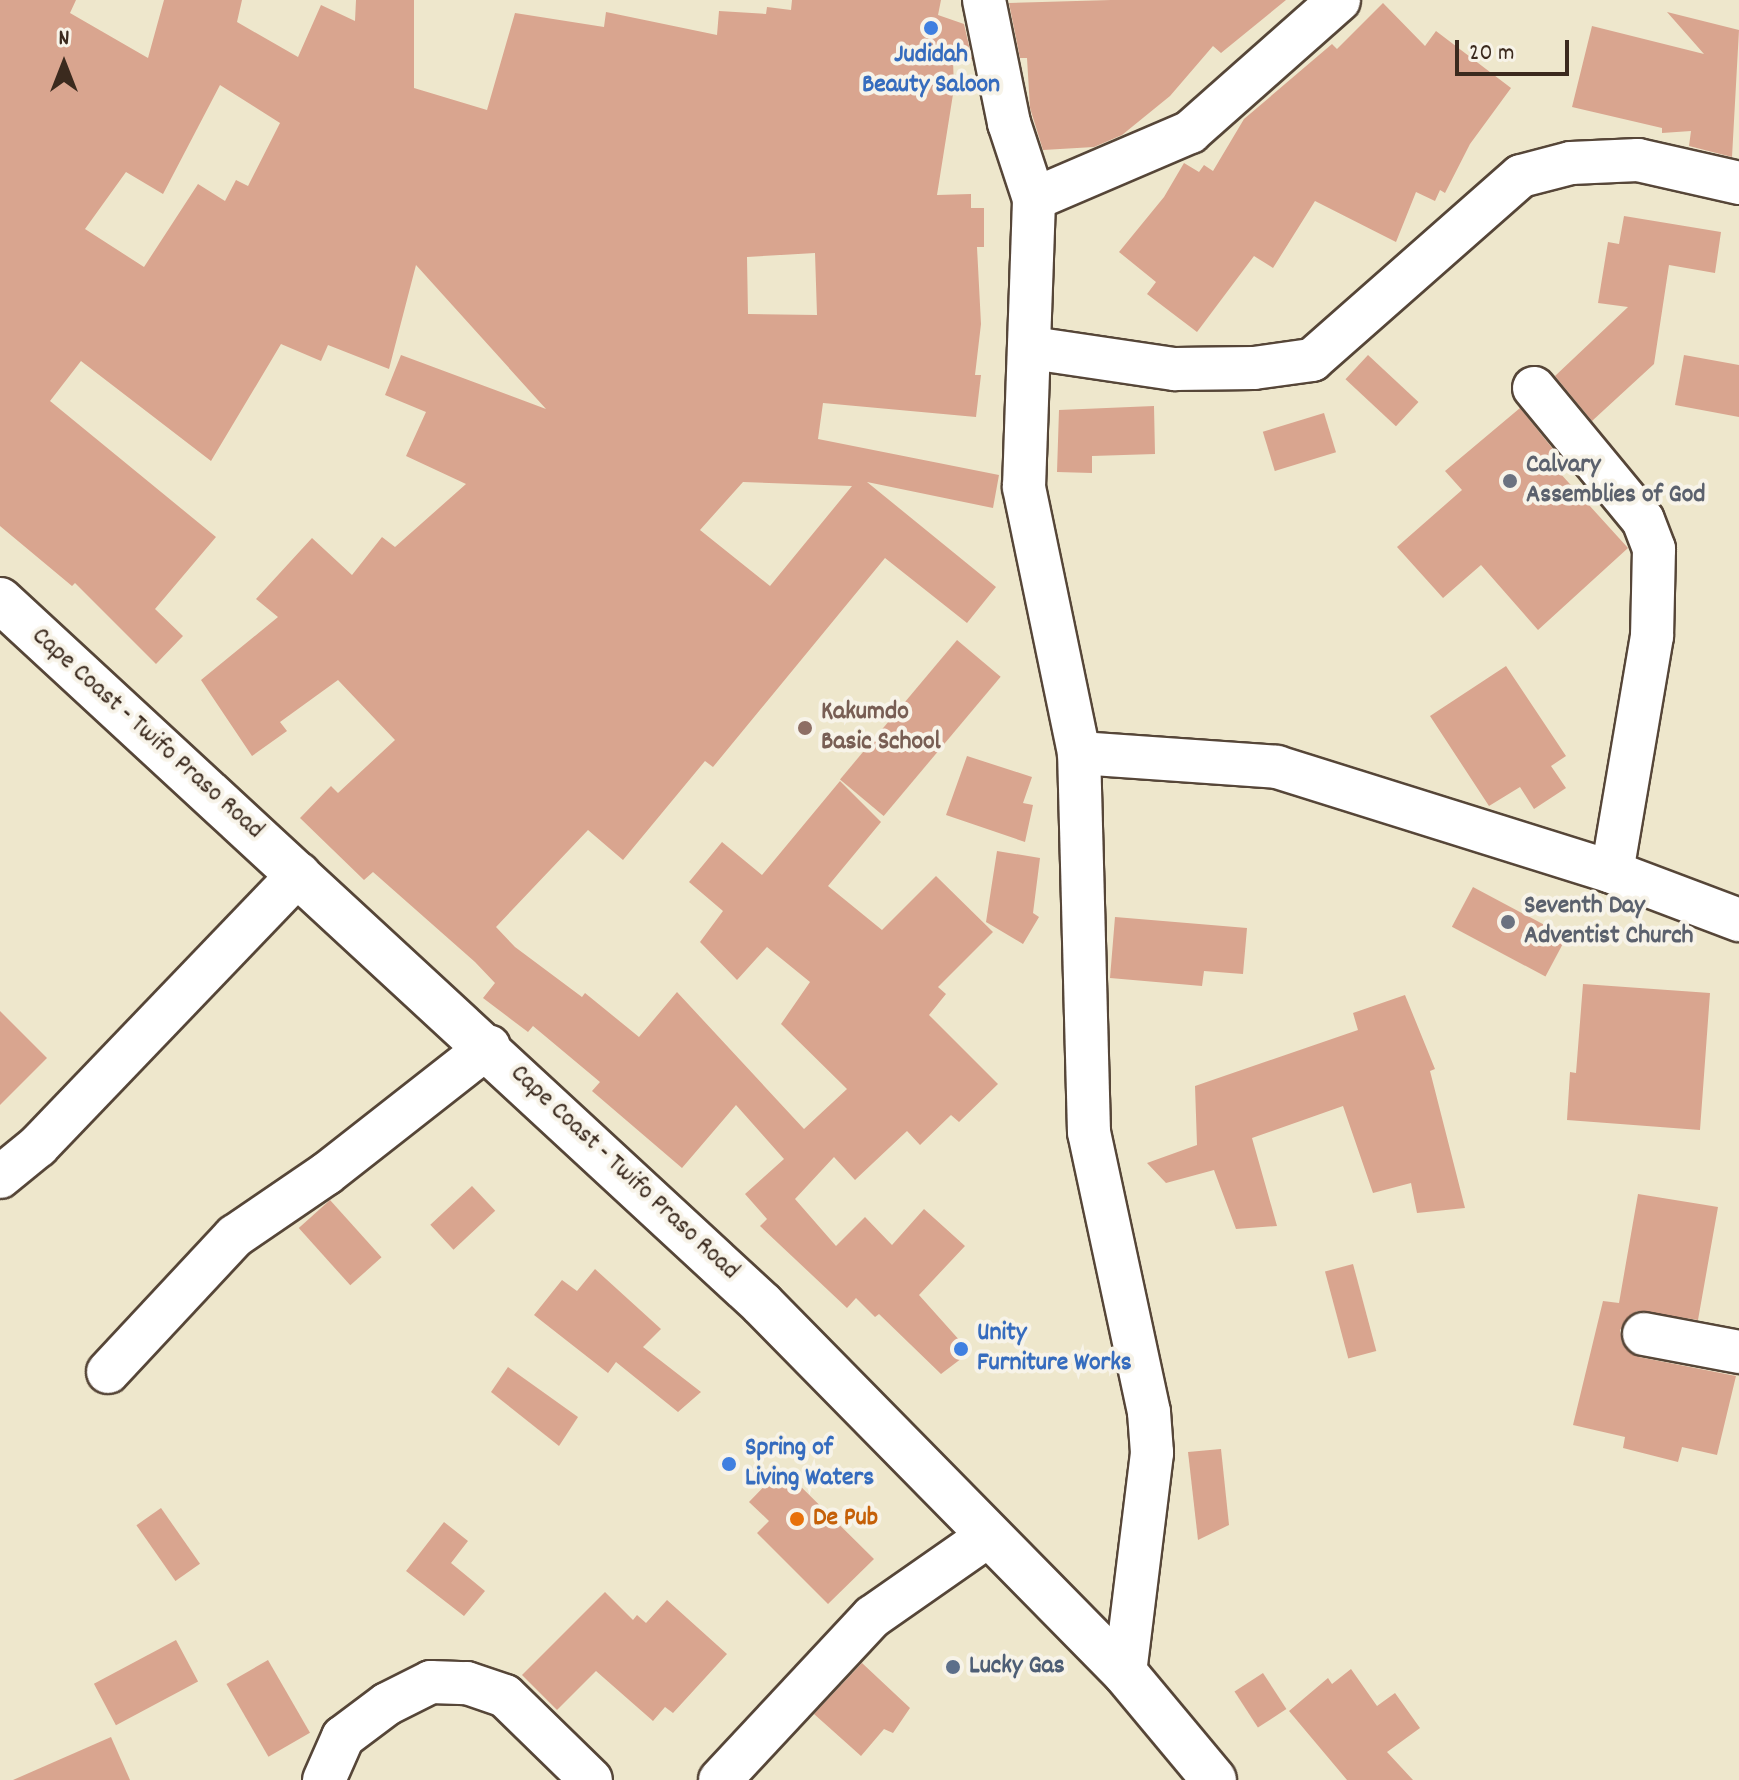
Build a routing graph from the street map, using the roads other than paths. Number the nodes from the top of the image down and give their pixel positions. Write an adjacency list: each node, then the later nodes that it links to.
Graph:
1 (984, 0): 4 (street)
2 (1339, 0): 4 (street)
3 (1739, 183): 5 (street)
4 (1034, 199): 5 (street)
5 (1032, 348): 8 (street)
6 (1534, 388): 9 (street)
7 (0, 600): 10 (main road, Cape Coast - Twifo Praso Road)
8 (1079, 753): 9 (street); 18 (street)
9 (1612, 872): 11 (street)
10 (299, 874): 12 (main road, Cape Coast - Twifo Praso Road); 13 (street)
11 (1739, 920)
12 (489, 1046): 16 (street); 17 (main road, Cape Coast - Twifo Praso Road)
13 (0, 1177)
14 (1644, 1334): 15 (street)
15 (1739, 1352)
16 (108, 1372)
17 (988, 1536): 18 (main road, Cape Coast - Twifo Praso Road); 21 (street)
18 (1125, 1673): 22 (main road, Cape Coast - Twifo Praso Road)
19 (324, 1780): 20 (street)
20 (591, 1780)
21 (720, 1780)
22 (1214, 1780)

